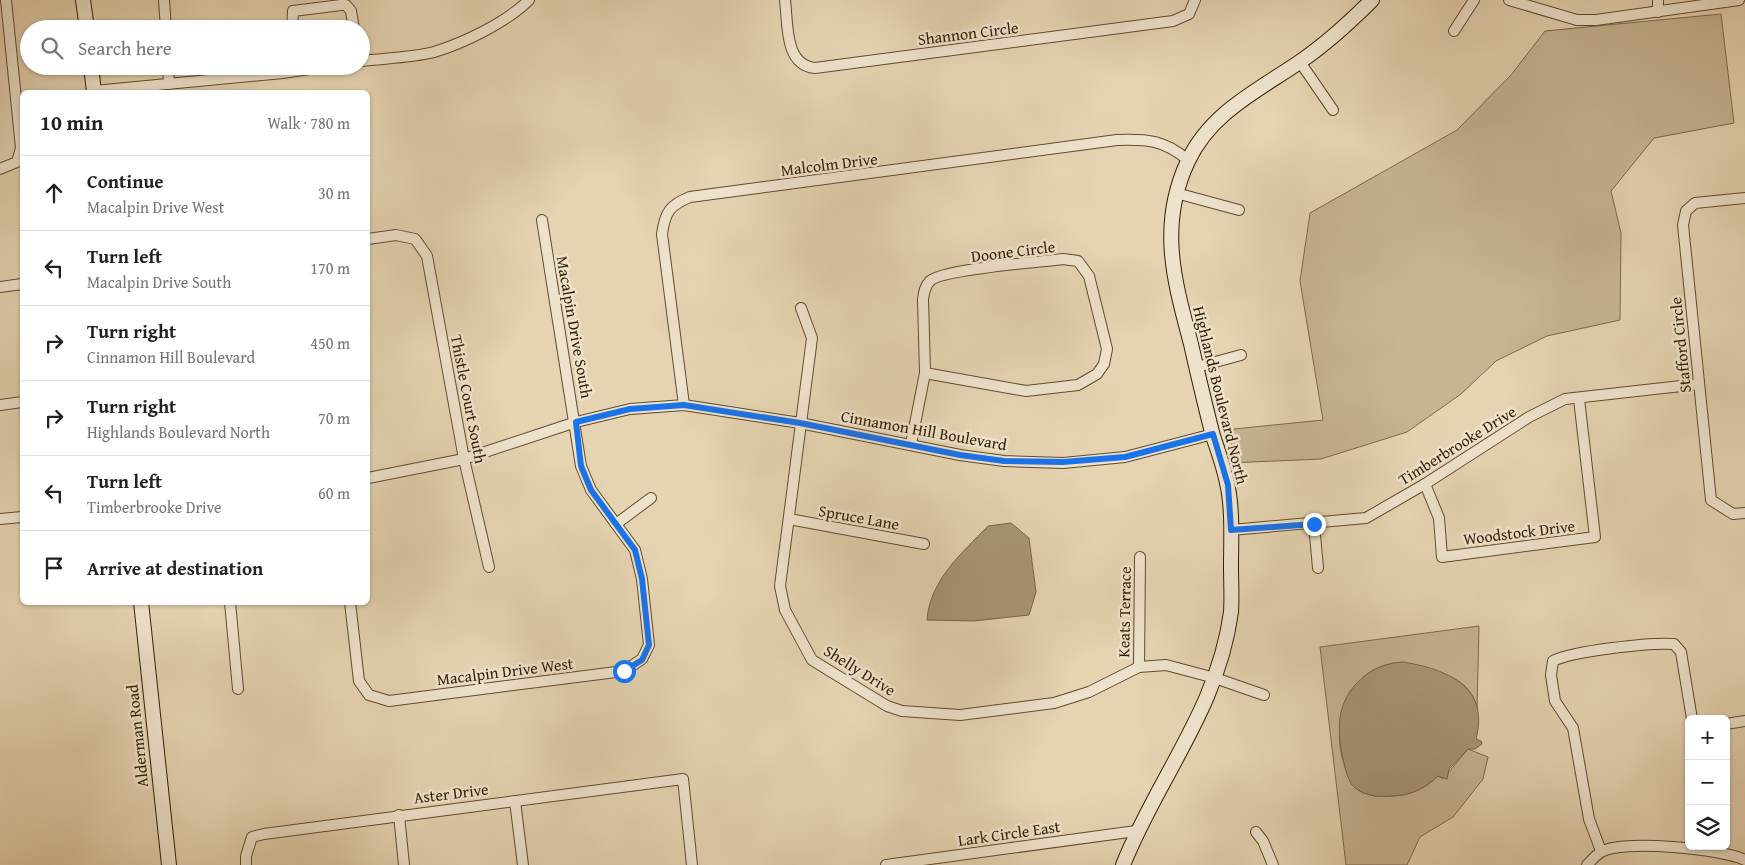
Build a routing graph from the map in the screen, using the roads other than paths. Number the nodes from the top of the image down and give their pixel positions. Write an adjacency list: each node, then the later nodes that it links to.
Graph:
1 (6, 0): 27 (street)
2 (83, 0): 13 (street)
3 (164, 0): 14 (street)
4 (529, 0): 18 (street)
5 (785, 0): 6 (street, Shannon Circle)
6 (1195, 0)
7 (1372, 0): 19 (street, Highlands Boulevard North)
8 (1474, 0): 17 (street)
9 (1509, 0): 12 (street)
10 (1658, 0): 12 (street)
11 (1739, 0): 12 (street)
12 (1658, 12)
13 (86, 20)
14 (165, 20)
15 (292, 20): 16 (street)
16 (353, 20)
17 (1454, 31)
18 (370, 60)
19 (1300, 62): 26 (street); 29 (street, Highlands Boulevard North)
20 (92, 75): 24 (street)
21 (168, 75): 23 (street)
22 (246, 75): 23 (street)
23 (169, 84): 25 (street)
24 (94, 90)
25 (108, 90)
26 (1333, 110)
27 (20, 138)
28 (20, 152): 30 (street)
29 (1188, 160): 31 (street, Highlands Boulevard North); 46 (street, Malcolm Drive)
30 (0, 169)
31 (1176, 192): 33 (street); 40 (street, Highlands Boulevard North)
32 (1745, 198): 42 (street, Stafford Circle)
33 (1239, 210)
34 (542, 220): 47 (street, Macalpin Drive South)
35 (370, 239): 51 (street, Thistle Court South)
36 (20, 284): 37 (street)
37 (0, 287)
38 (801, 308): 48 (street, Shelly Drive)
39 (1241, 355): 40 (street)
40 (1196, 367): 49 (street, Highlands Boulevard North)
41 (925, 373): 41 (street, Doone Circle); 50 (street, Doone Circle)
42 (1699, 384): 43 (street, Timberbrooke Drive); 55 (street, Stafford Circle)
43 (1579, 399): 53 (street, Timberbrooke Drive); 53 (street, Woodstock Drive)
44 (20, 402): 45 (street)
45 (0, 405)
46 (684, 405): 47 (street, Cinnamon Hill Boulevard); 48 (street, Cinnamon Hill Boulevard)
47 (576, 422): 51 (street, Cinnamon Hill Boulevard); 59 (street, Macalpin Drive South)
48 (800, 423): 50 (street, Cinnamon Hill Boulevard); 58 (street, Shelly Drive)
49 (1213, 434): 50 (street, Cinnamon Hill Boulevard); 61 (street, Highlands Boulevard North)
50 (911, 444)
51 (464, 459): 52 (street, Cinnamon Hill Boulevard); 64 (street, Thistle Court South)
52 (370, 478)
53 (1425, 484): 60 (street, Timberbrooke Drive)
54 (651, 498): 59 (street)
55 (1745, 513)
56 (20, 516): 57 (street)
57 (0, 519)
58 (789, 519): 62 (street, Spruce Lane); 70 (street, Shelly Drive)
59 (616, 524): 69 (street, Macalpin Drive South)
60 (1314, 524): 61 (street, Timberbrooke Drive); 65 (street)
61 (1231, 530): 71 (street, Highlands Boulevard North)
62 (924, 544)
63 (1140, 557): 70 (street, Keats Terrace)
64 (489, 567)
65 (1318, 568)
66 (141, 605): 83 (street, Alderman Road)
67 (230, 605): 72 (street)
68 (350, 605): 69 (street, Macalpin Drive West)
69 (642, 660)
70 (1139, 667): 71 (street, Shelly Drive)
71 (1215, 678): 73 (street, Shelly Drive); 79 (street, Highlands Boulevard North)
72 (238, 689)
73 (1264, 695)
74 (1691, 715): 81 (street)
75 (1745, 721): 76 (street)
76 (1730, 723)
77 (515, 801): 78 (street, Aster Drive); 86 (street); 87 (street, Aster Drive)
78 (399, 815): 84 (street, Aster Drive); 85 (street)
79 (1136, 831): 88 (street, Lark Circle East); 89 (street, Highlands Boulevard North)
80 (1256, 832): 90 (street)
81 (1601, 851): 82 (street); 91 (street)
82 (1745, 860)
83 (169, 865)
84 (246, 865)
85 (404, 865)
86 (523, 865)
87 (692, 865)
88 (886, 865)
89 (1123, 865)
90 (1273, 865)
91 (1587, 865)

